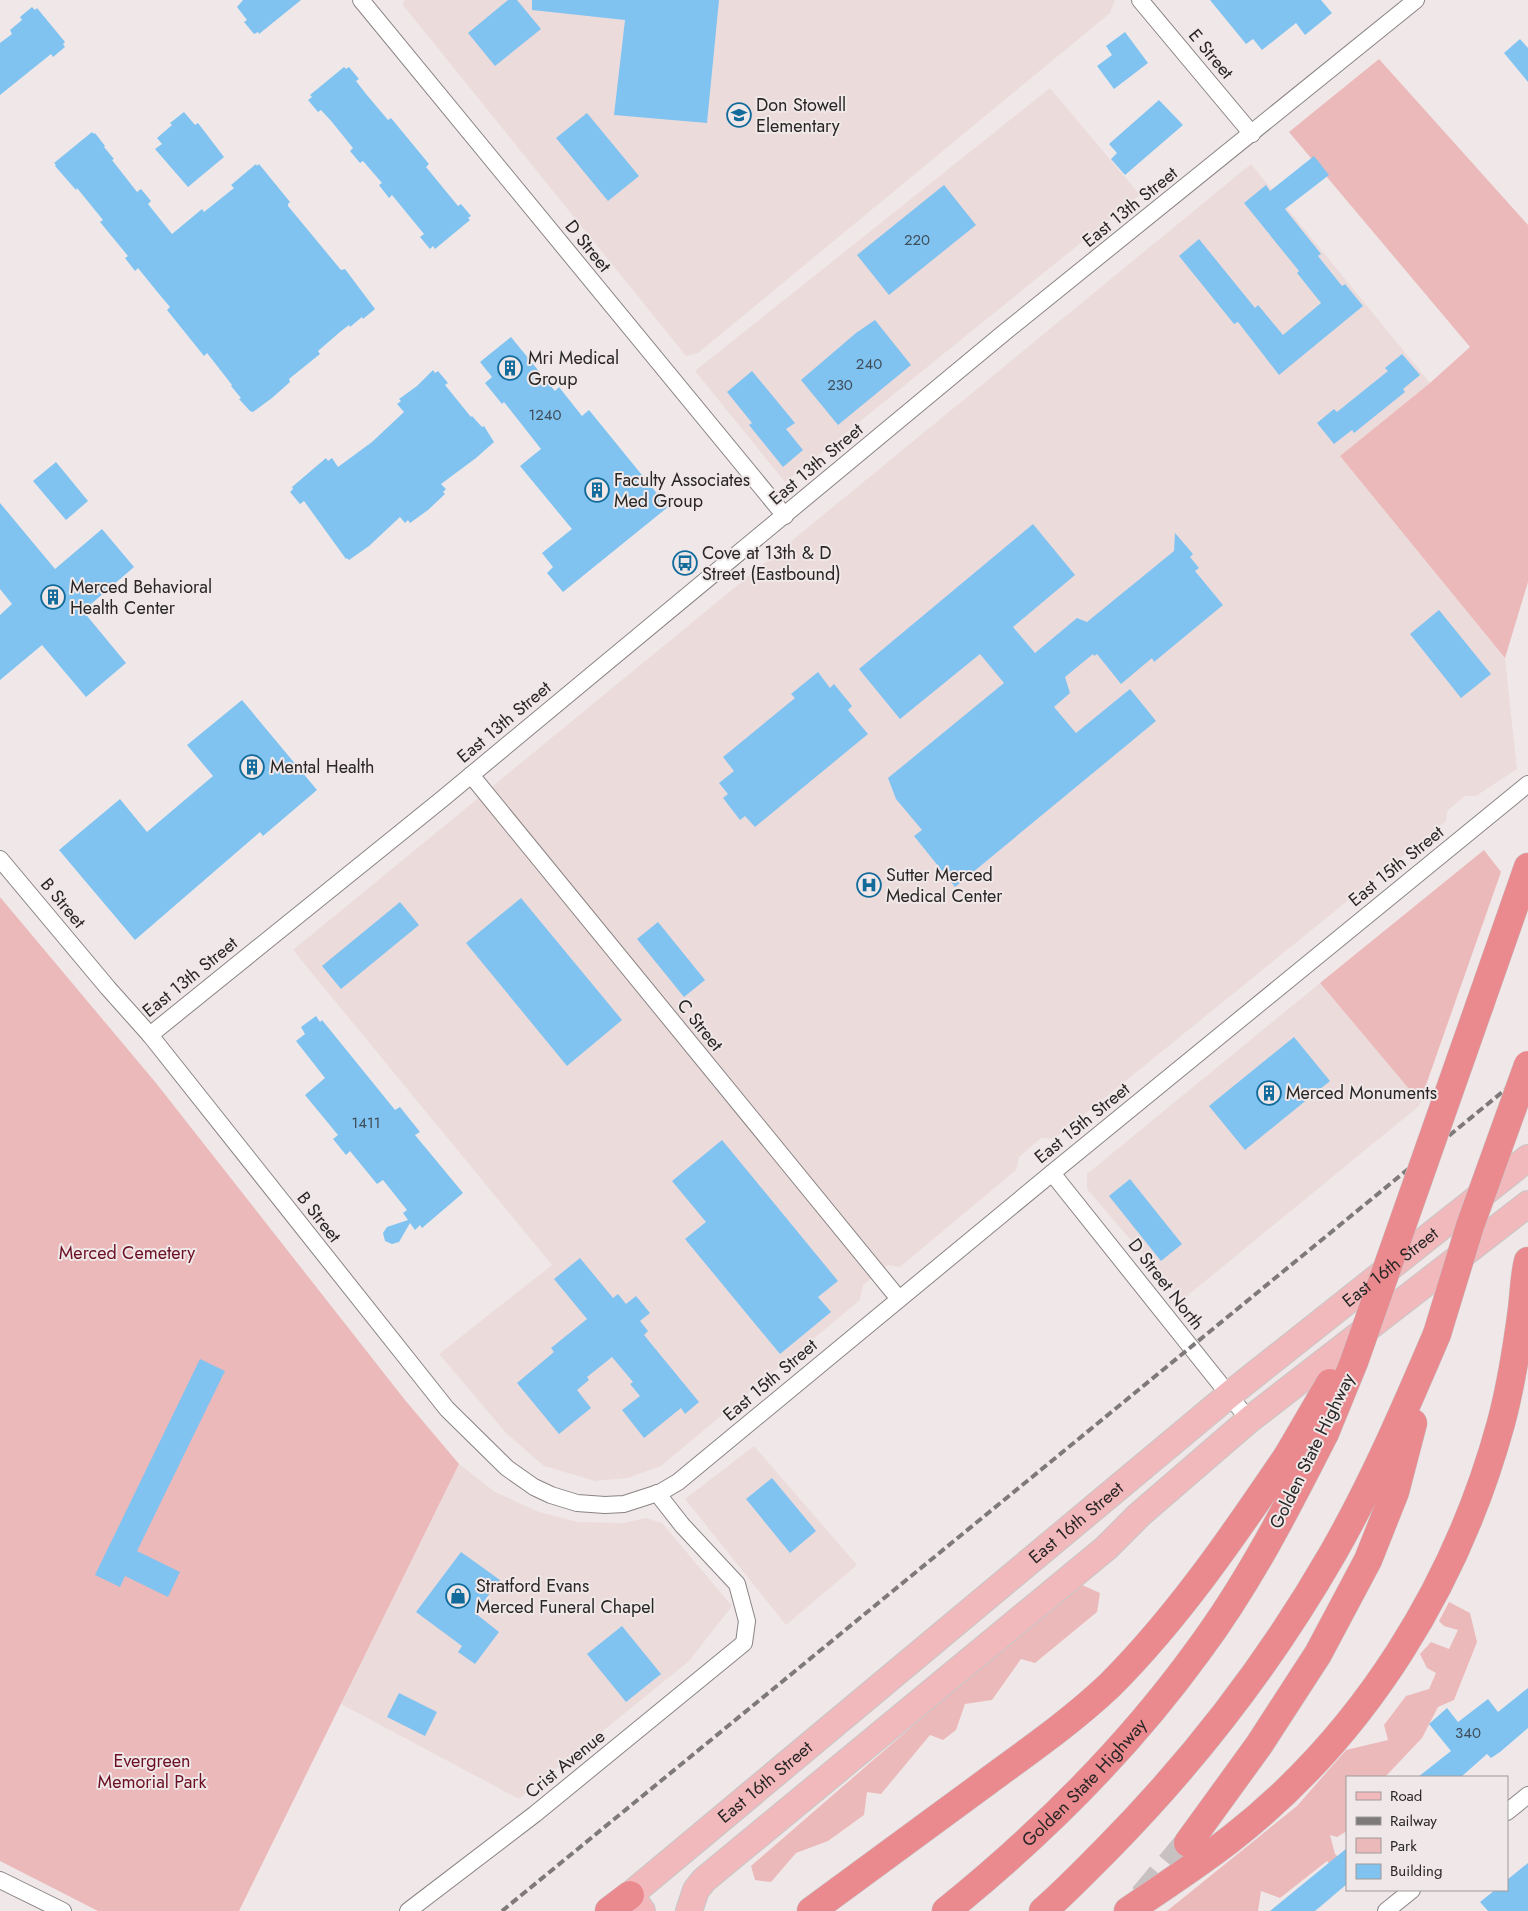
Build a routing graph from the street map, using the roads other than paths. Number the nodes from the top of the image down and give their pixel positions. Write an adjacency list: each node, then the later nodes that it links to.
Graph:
1 (362, 0): 5 (street, D Street)
2 (1140, 0): 4 (street, E Street)
3 (1416, 0): 4 (street, East 13th Street)
4 (1252, 134): 5 (street, East 13th Street)
5 (785, 516): 6 (street, East 13th Street)
6 (472, 775): 10 (street, East 13th Street); 16 (street, C Street)
7 (1528, 784): 13 (street, East 15th Street)
8 (0, 859): 10 (street, B Street)
9 (1528, 867): 17 (highway, Golden State Highway, bridge)
10 (150, 1035): 21 (street, B Street)
11 (1528, 1065): 18 (highway, bridge)
12 (1528, 1158): 19 (main road, East 16th Street)
13 (1052, 1173): 16 (street, East 15th Street); 19 (street, D Street North)
14 (1528, 1204): 20 (main road, East 16th Street)
15 (1528, 1261): 34 (highway)
16 (899, 1299): 21 (street, East 15th Street)
17 (1374, 1308): 31 (highway, bridge); 32 (highway, Golden State Highway, bridge)
18 (1437, 1334): 24 (highway); 33 (highway)
19 (1229, 1395): 20 (street, D Street North); 27 (main road, East 16th Street)
20 (1249, 1420): 30 (main road, East 16th Street)
21 (659, 1492): 29 (street, Crist Avenue)
22 (1528, 1795): 23 (street)
23 (1508, 1811)
24 (1188, 1843)
25 (0, 1880): 28 (street)
26 (1411, 1891): 35 (street)
27 (627, 1906)
28 (63, 1911)
29 (408, 1911)
30 (689, 1911)
31 (811, 1911)
32 (946, 1911)
33 (1043, 1911)
34 (1128, 1911)
35 (1386, 1911)

